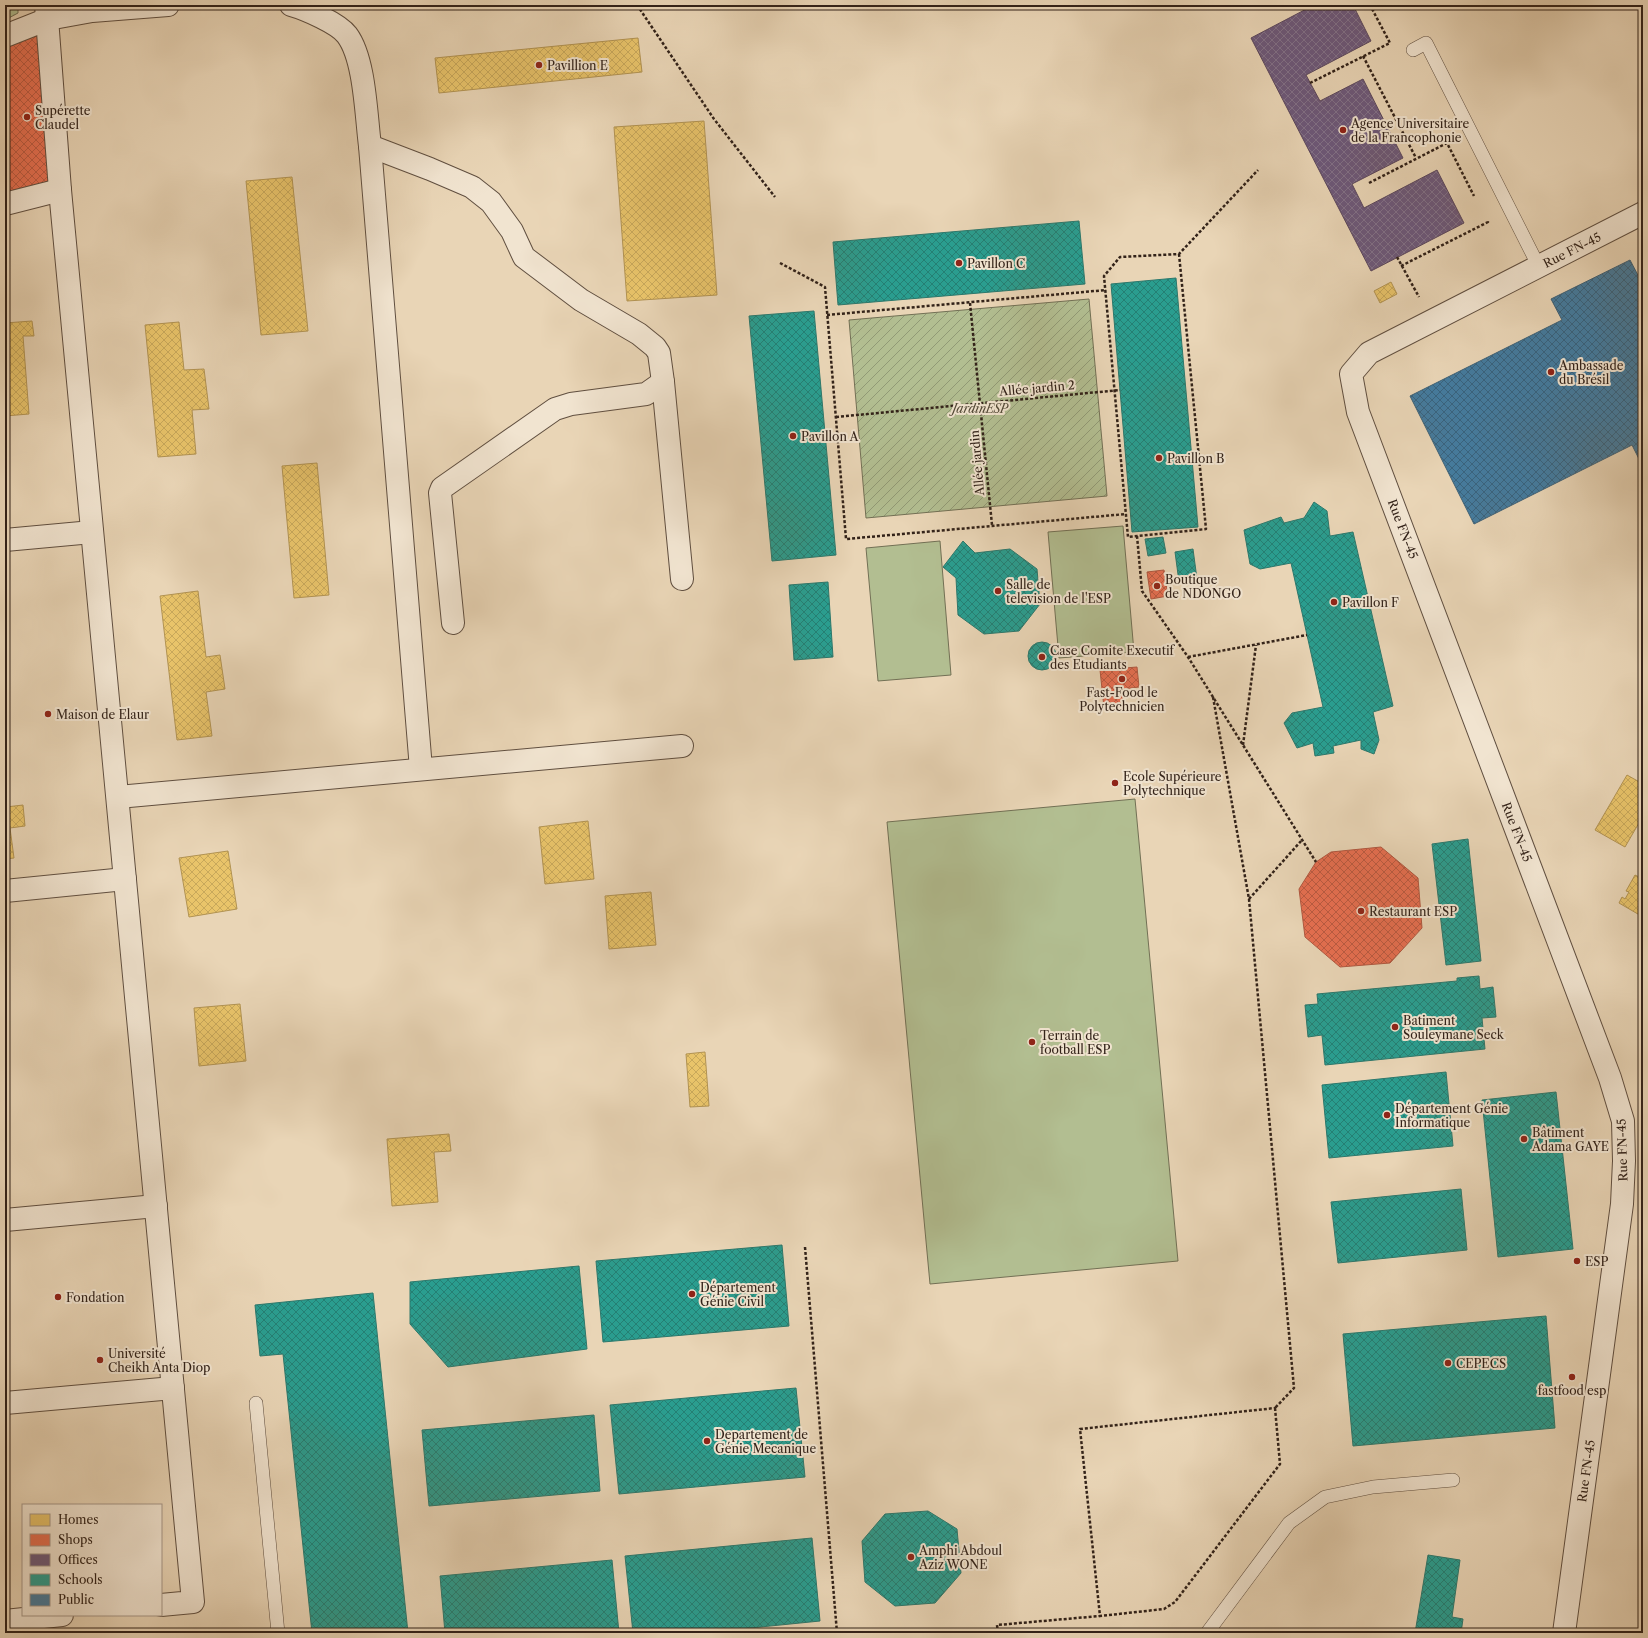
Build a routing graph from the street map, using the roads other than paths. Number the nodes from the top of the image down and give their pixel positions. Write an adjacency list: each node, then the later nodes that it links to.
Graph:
1 (168, 5): 3 (street)
2 (291, 5): 6 (street)
3 (47, 12): 4 (street); 7 (street)
4 (5, 36)
5 (1413, 50): 10 (lane)
6 (370, 146): 11 (street); 17 (street)
7 (60, 190): 8 (street); 12 (street)
8 (5, 204)
9 (1643, 213): 10 (street, Rue FN-45)
10 (1539, 267): 32 (street, Rue FN-45)
11 (663, 382): 14 (street); 15 (street)
12 (92, 532): 13 (street); 18 (street)
13 (5, 540)
14 (682, 579)
15 (453, 623)
16 (682, 746): 17 (street)
17 (421, 769): 18 (street)
18 (118, 797): 19 (street)
19 (125, 879): 20 (street); 21 (street)
20 (5, 892)
21 (156, 1206): 22 (street); 23 (street)
22 (5, 1220)
23 (173, 1388): 24 (street); 27 (street)
24 (5, 1403)
25 (256, 1403): 30 (lane)
26 (1453, 1480): 31 (lane)
27 (162, 1605)
28 (52, 1616): 29 (street)
29 (5, 1621)
30 (278, 1633)
31 (1207, 1633)
32 (1564, 1633)

